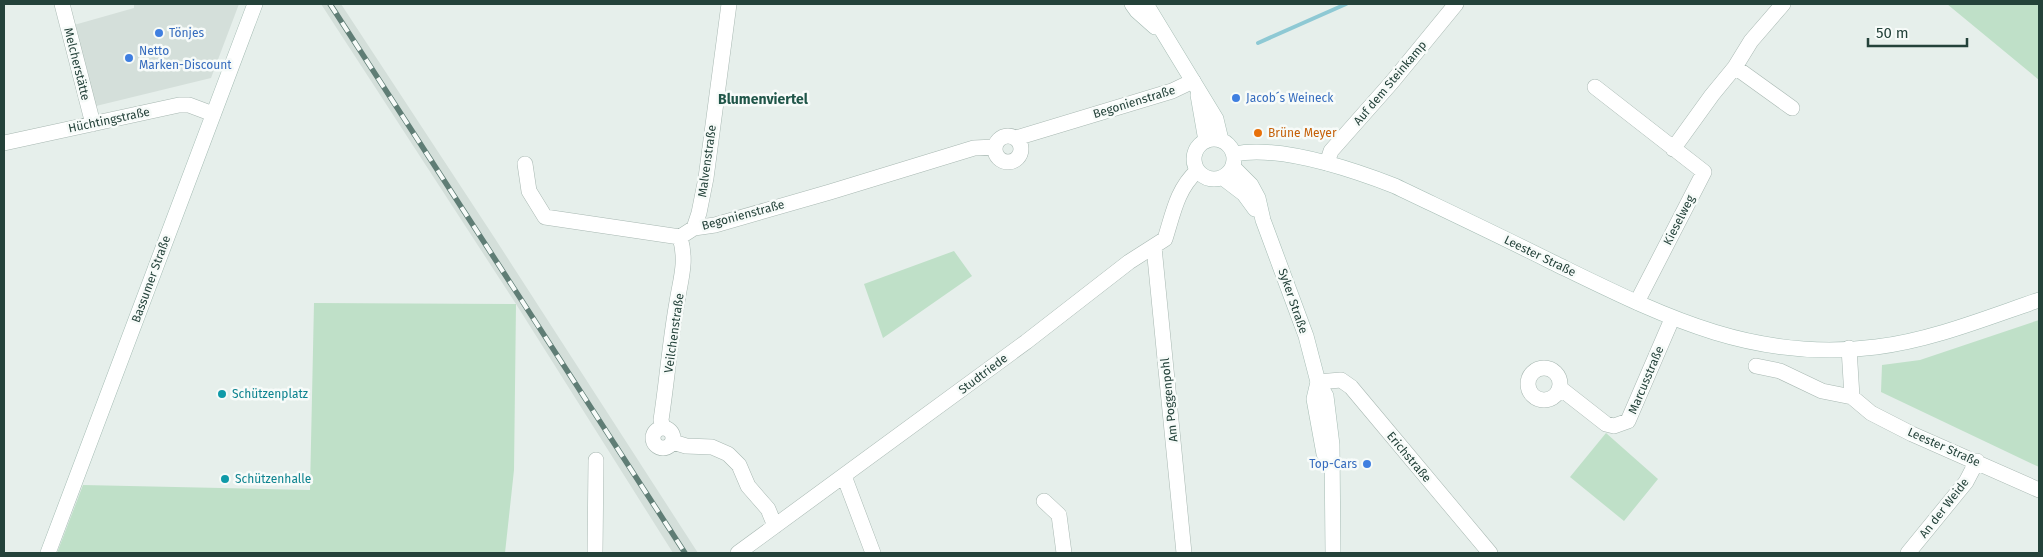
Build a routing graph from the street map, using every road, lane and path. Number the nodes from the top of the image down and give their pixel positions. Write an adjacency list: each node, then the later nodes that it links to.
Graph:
1 (62, 4): 14 (street, Melcherstätte)
2 (255, 4): 13 (street, Bassumer Straße)
3 (729, 4): 25 (street, Malvenstraße)
4 (1132, 4): 8 (street)
5 (1146, 4): 8 (street)
6 (1456, 4): 21 (street, Auf dem Steinkamp)
7 (1783, 4): 9 (street)
8 (1163, 34): 10 (street)
9 (1735, 67): 12 (street); 20 (street)
10 (1193, 81): 15 (street, Begonienstraße); 16 (street); 17 (street)
11 (1595, 87): 20 (street, Kieselweg)
12 (1792, 108)
13 (213, 114): 14 (street, Hüchtingstraße); 42 (street, Bassumer Straße)
14 (92, 124): 18 (street, Hüchtingstraße)
15 (1016, 138): 19 (street, Begonienstraße); 19 (street)
16 (1221, 140): 17 (street); 23 (street)
17 (1206, 141): 24 (street)
18 (4, 143)
19 (995, 147): 25 (street, Begonienstraße)
20 (1673, 149): 29 (street, Kieselweg)
21 (1327, 163): 23 (street, Leester Straße); 29 (street, Leester Straße)
22 (525, 164): 26 (street)
23 (1230, 166): 24 (street); 33 (street, Syker Straße)
24 (1197, 171): 27 (street, Studtriede)
25 (694, 228): 26 (street, Begonienstraße)
26 (680, 237): 41 (street, Veilchenstraße)
27 (1154, 247): 38 (street, Studtriede); 47 (street, Am Poggenpohl)
28 (2039, 300): 31 (street, Leester Straße)
29 (1637, 302): 30 (street, Leester Straße)
30 (1672, 318): 31 (street, Leester Straße); 34 (street, Marcusstraße)
31 (1849, 348): 35 (street)
32 (1756, 366): 35 (street, Leester Straße)
33 (1318, 382): 48 (street, Syker Straße); 49 (street, Erichstraße)
34 (1560, 388)
35 (1852, 397): 37 (street, Leester Straße)
36 (596, 460): 43 (street)
37 (1977, 461): 39 (street, Leester Straße); 50 (street, An der Weide)
38 (844, 476): 41 (street, Studtriede); 45 (street)
39 (2039, 490)
40 (1044, 501): 46 (street)
41 (775, 526): 44 (street, Studtriede)
42 (48, 553)
43 (595, 553)
44 (738, 553)
45 (873, 553)
46 (1064, 553)
47 (1184, 553)
48 (1333, 553)
49 (1490, 553)
50 (1908, 553)

